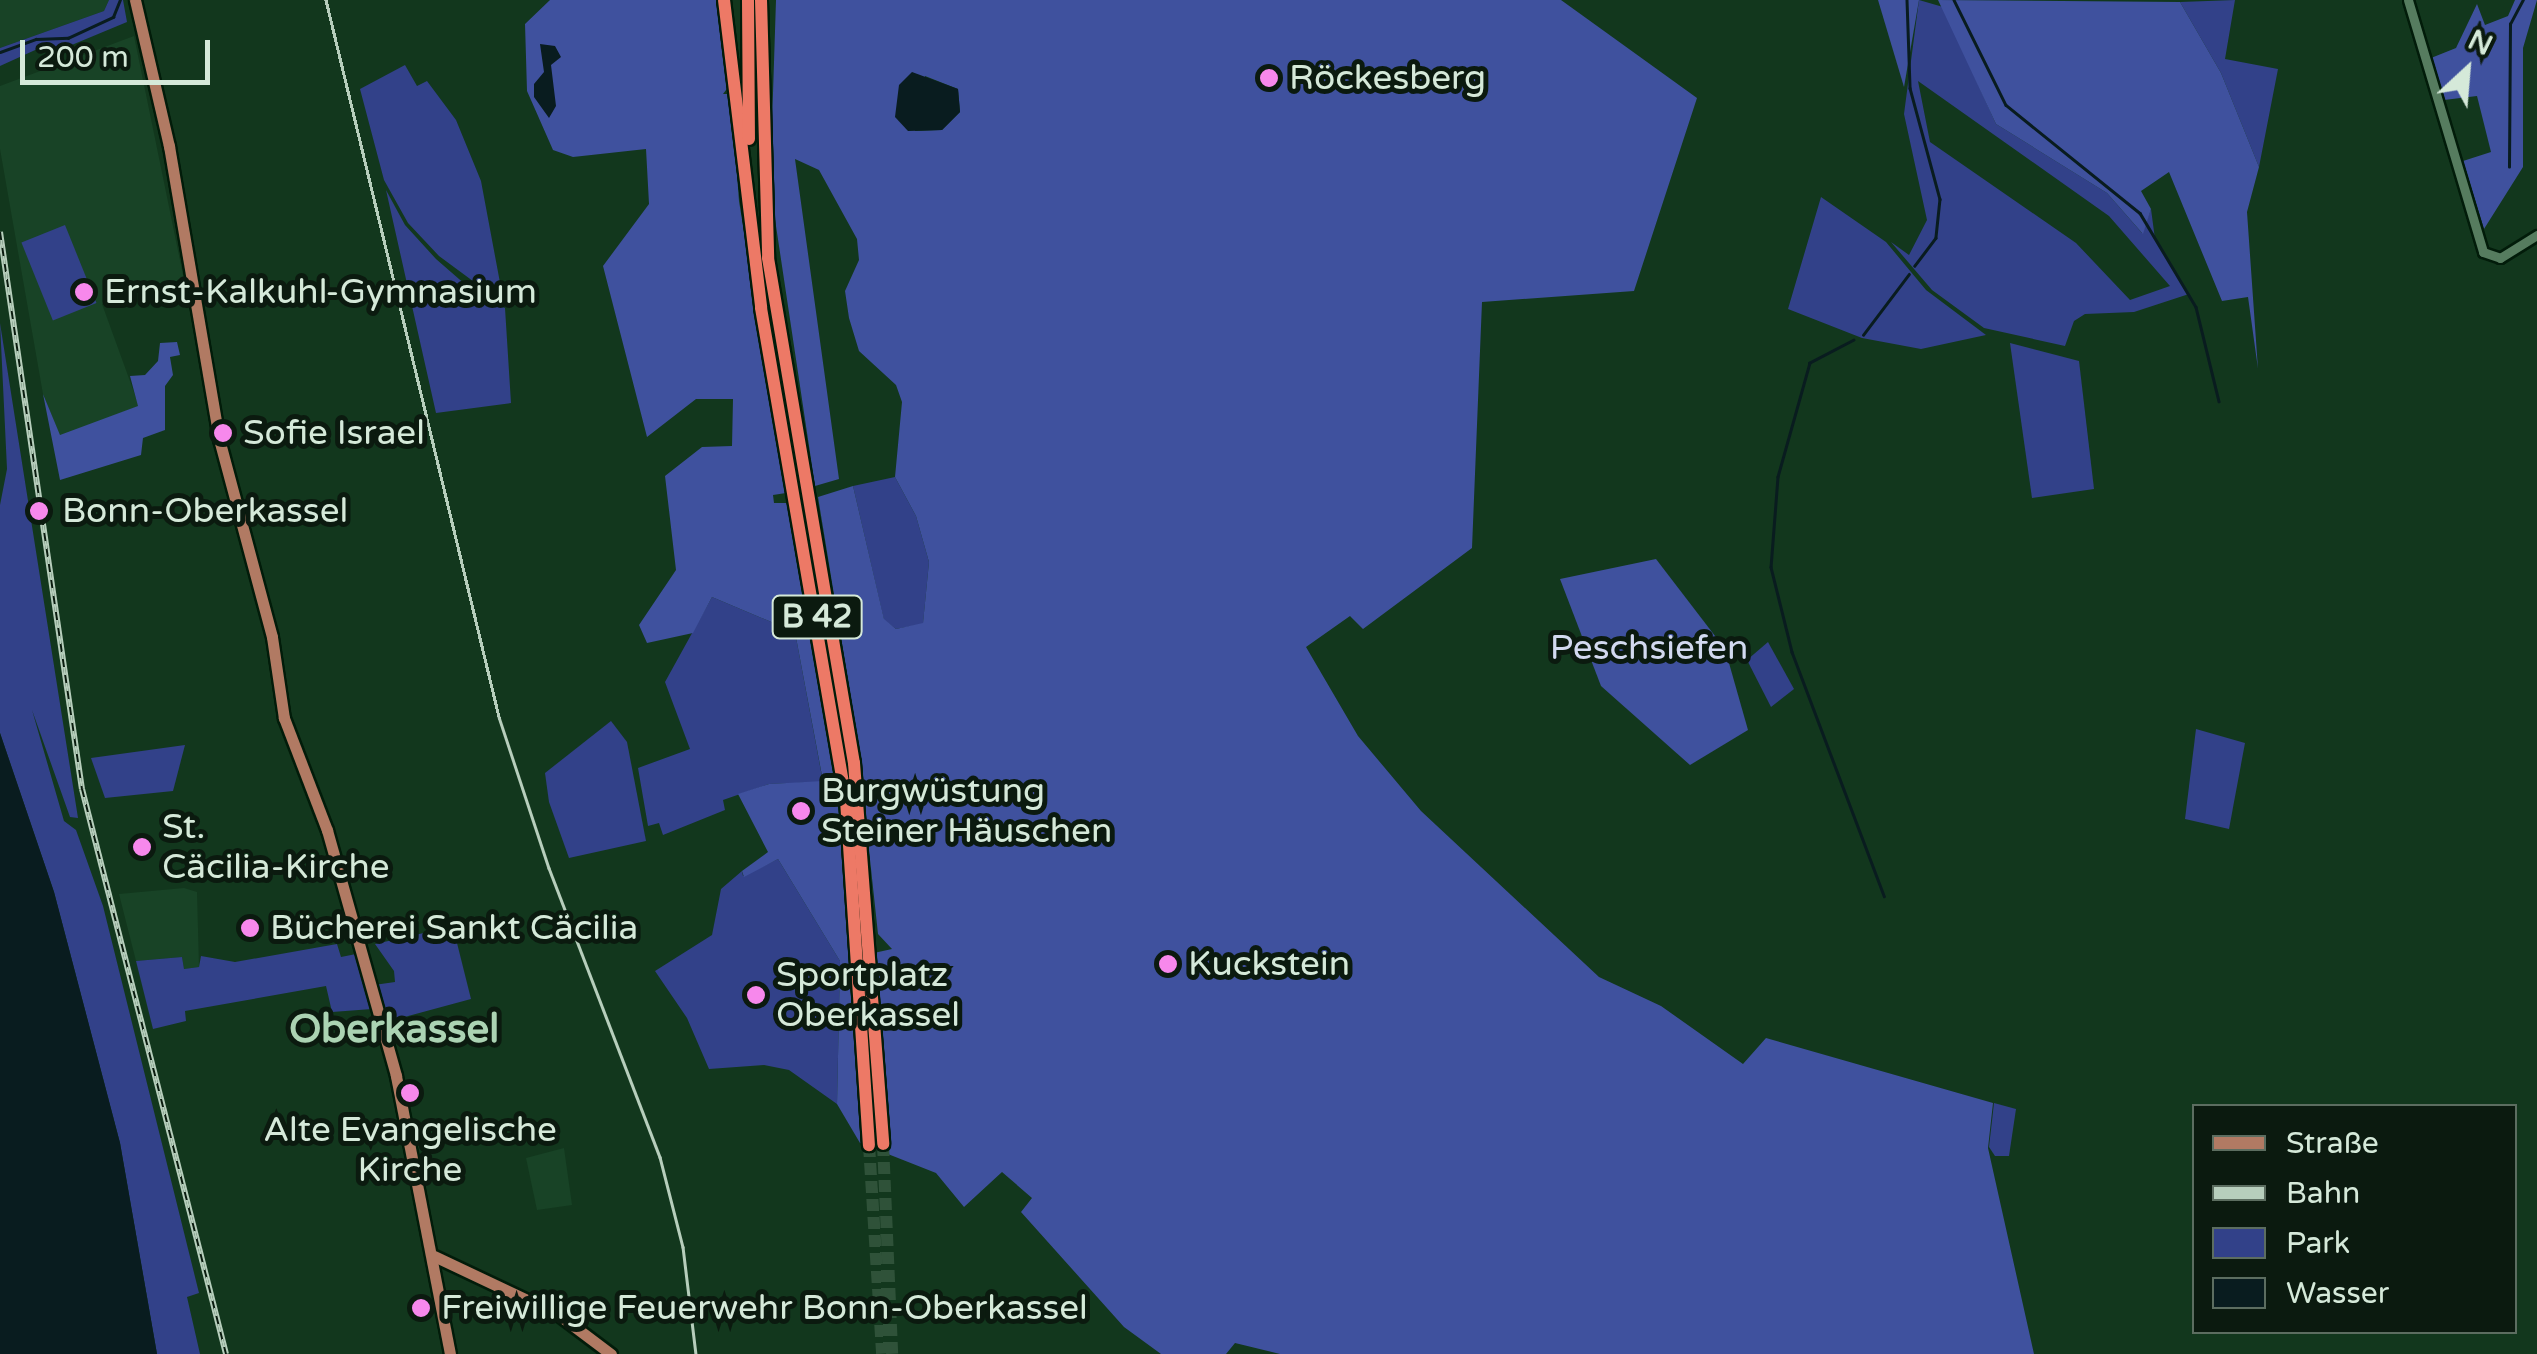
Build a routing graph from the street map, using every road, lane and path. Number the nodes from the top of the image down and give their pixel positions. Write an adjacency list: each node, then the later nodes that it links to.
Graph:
1 (135, 0): 8 (main road)
2 (724, 0): 6 (highway, B 42)
3 (748, 0): 6 (highway, B 42)
4 (760, 0): 6 (highway, B 42)
5 (2408, 0): 7 (street)
6 (752, 231)
7 (2537, 235)
8 (434, 1256): 9 (main road); 10 (main road)
9 (450, 1354)
10 (611, 1354)

